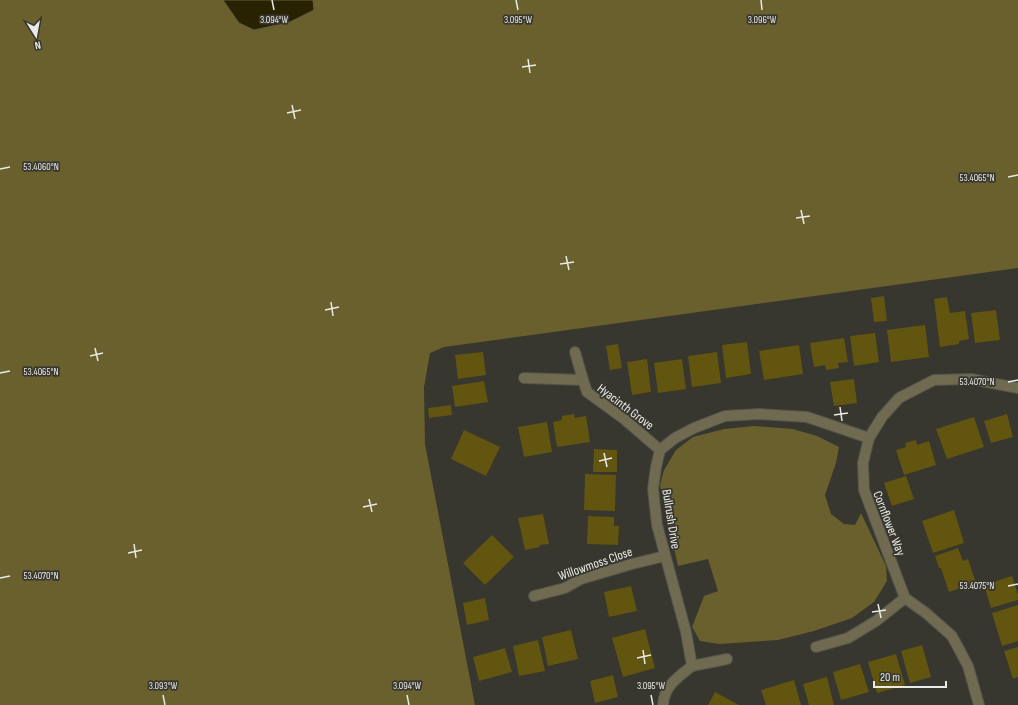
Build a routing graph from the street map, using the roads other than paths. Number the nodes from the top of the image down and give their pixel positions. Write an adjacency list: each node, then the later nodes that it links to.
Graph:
1 (575, 352): 3 (street, Hyacinth Grove)
2 (524, 378): 3 (street, Hyacinth Grove)
3 (583, 380): 6 (street, Hyacinth Grove)
4 (1018, 388): 5 (street, Cornflower Way)
5 (869, 438): 6 (street); 9 (street, Cornflower Way)
6 (660, 450): 7 (street, Bullrush Drive)
7 (665, 556): 8 (street, Willowmoss Close); 12 (street, Bullrush Drive)
8 (534, 596)
9 (905, 598): 10 (street); 14 (street)
10 (816, 647)
11 (727, 659): 12 (street)
12 (692, 666): 13 (street)
13 (663, 705)
14 (979, 705)

